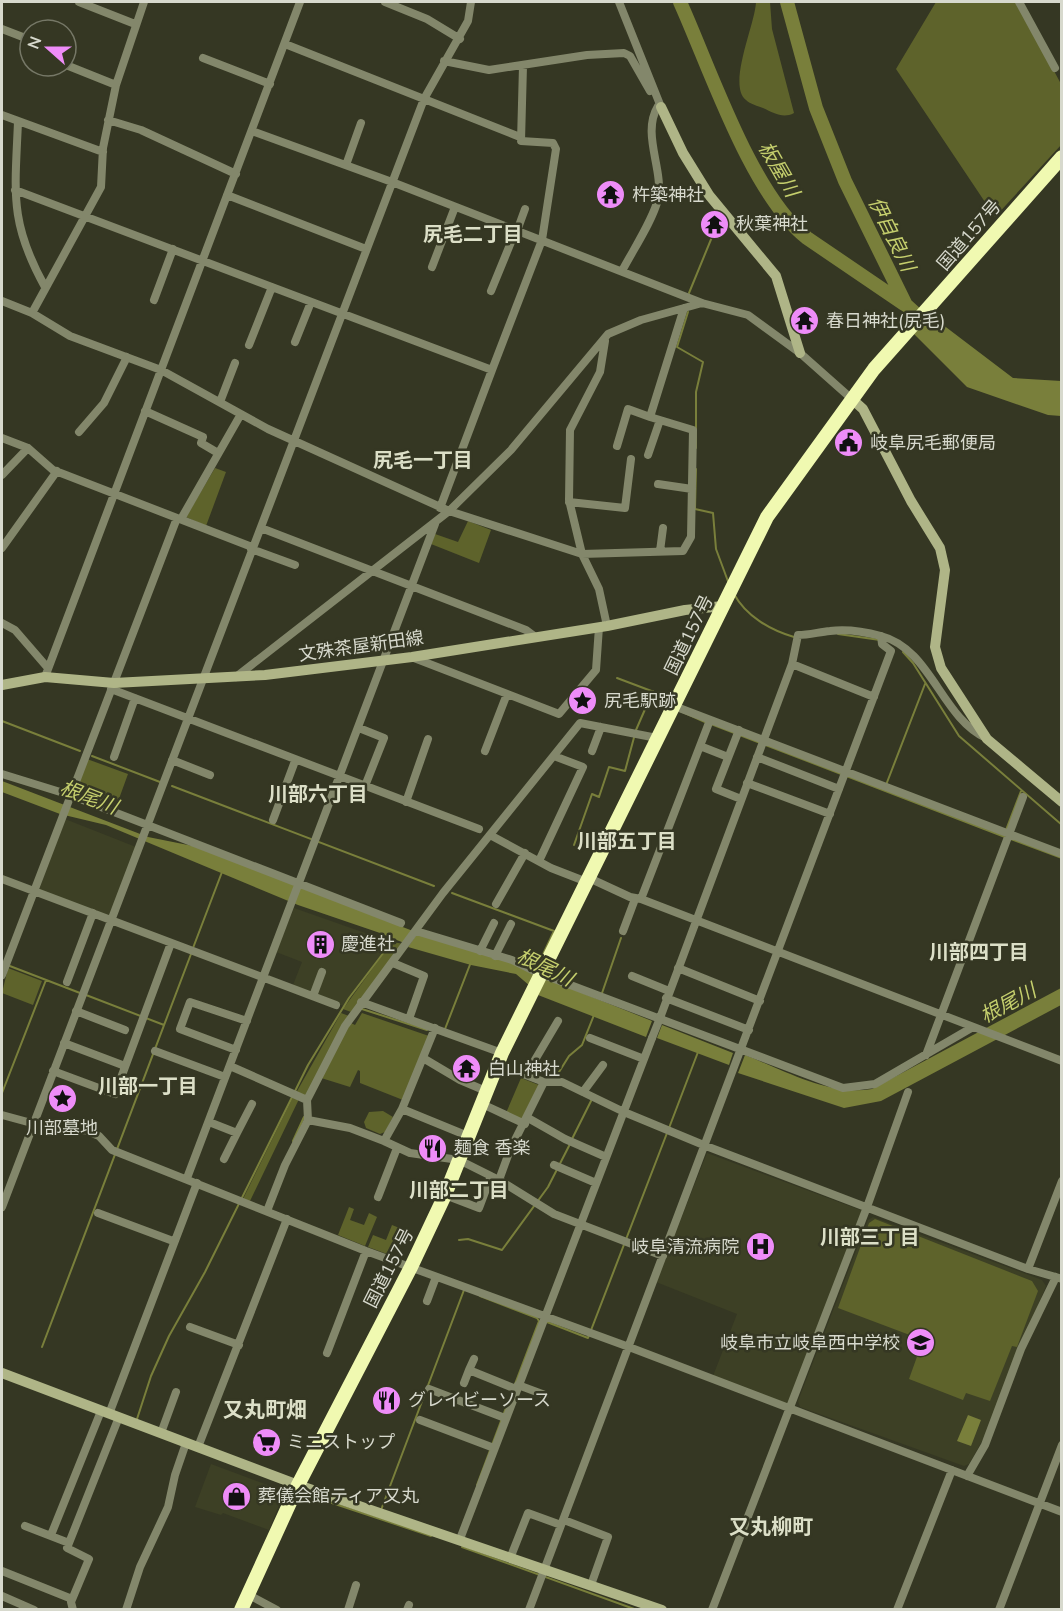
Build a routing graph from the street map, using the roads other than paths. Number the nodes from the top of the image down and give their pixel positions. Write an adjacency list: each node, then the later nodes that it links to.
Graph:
1 (79, 2): 8 (street)
2 (144, 2): 8 (street)
3 (300, 2): 12 (street)
4 (385, 2): 11 (street)
5 (471, 2): 11 (street)
6 (619, 2): 21 (street)
7 (1019, 2): 16 (street)
8 (135, 24): 19 (street)
9 (2, 29): 10 (street)
10 (18, 35)
11 (460, 39): 14 (street)
12 (285, 44): 18 (street); 20 (street)
13 (203, 58): 18 (street)
14 (444, 61): 15 (street); 20 (street)
15 (523, 66): 21 (street); 27 (street)
16 (1055, 69)
17 (78, 70): 19 (street)
18 (270, 84): 26 (street)
19 (116, 85): 23 (street)
20 (424, 99): 27 (street); 32 (street)
21 (660, 106): 44 (street); 58 (main road)
22 (2, 115): 24 (street)
23 (108, 120): 28 (street); 31 (street)
24 (18, 122): 28 (street); 33 (street)
25 (361, 123): 30 (street)
26 (252, 131): 30 (street); 31 (street)
27 (520, 136): 39 (street)
28 (103, 152): 37 (street)
29 (1062, 157): 63 (highway, 国道157号)
30 (346, 165): 32 (street)
31 (236, 174): 34 (street)
32 (392, 182): 35 (street); 41 (street)
33 (15, 190): 37 (street); 45 (street)
34 (227, 195): 41 (street); 42 (street)
35 (455, 207): 38 (street); 43 (street)
36 (525, 209): 38 (street)
37 (86, 216): 40 (street); 45 (street)
38 (517, 231): 39 (street); 47 (street)
39 (542, 240): 44 (street); 62 (street)
40 (173, 249): 42 (street); 48 (street)
41 (366, 249): 54 (street)
42 (202, 261): 46 (street); 61 (street)
43 (432, 267)
44 (622, 271): 51 (street)
45 (45, 286): 53 (street)
46 (272, 287): 50 (street); 57 (street)
47 (491, 291)
48 (154, 300)
49 (2, 301): 53 (street)
50 (311, 302): 54 (street); 56 (street)
51 (702, 303): 52 (street); 58 (street)
52 (684, 308): 55 (street); 67 (street)
53 (32, 313): 59 (street)
54 (341, 314): 62 (street); 71 (street)
55 (605, 339): 82 (street); 84 (street)
56 (295, 342)
57 (249, 345)
58 (800, 353): 63 (street)
59 (128, 357): 61 (street); 69 (street)
60 (235, 363): 64 (street)
61 (161, 370): 64 (street); 65 (street)
62 (492, 370): 83 (street)
63 (855, 397): 96 (highway, 国道157号); 120 (main road)
64 (220, 402): 66 (street)
65 (145, 411): 74 (street); 81 (street)
66 (241, 414): 71 (street); 74 (street)
67 (650, 417): 68 (street); 72 (street)
68 (660, 420): 75 (street); 80 (street)
69 (79, 432)
70 (2, 438): 73 (street)
71 (293, 441): 83 (street); 87 (street)
72 (616, 446)
73 (28, 448): 77 (street); 78 (street)
74 (218, 453): 85 (street)
75 (648, 455)
76 (631, 459): 82 (street)
77 (57, 471): 81 (street); 89 (street)
78 (2, 475)
79 (658, 484): 80 (street)
80 (692, 489): 91 (street)
81 (114, 494): 85 (street); 104 (street)
82 (569, 502): 92 (street)
83 (440, 507): 84 (street)
84 (449, 511): 86 (street); 92 (street)
85 (179, 519): 90 (street); 108 (street)
86 (435, 524): 94 (street); 95 (street)
87 (261, 528): 90 (street); 94 (street)
88 (663, 528): 91 (street)
89 (2, 548)
90 (252, 548): 93 (street); 106 (street)
91 (660, 551): 92 (street)
92 (582, 554): 98 (street)
93 (295, 565)
94 (374, 571): 95 (street); 105 (street)
95 (412, 586): 99 (street); 102 (street)
96 (723, 606): 98 (main road, 文殊茶屋新田線); 112 (highway, 国道157号)
97 (2, 623): 104 (street)
98 (603, 626): 99 (main road, 文殊茶屋新田線); 109 (street)
99 (534, 636): 101 (main road, 文殊茶屋新田線)
100 (881, 636): 103 (street); 110 (street); 120 (street)
101 (412, 657): 102 (main road, 文殊茶屋新田線); 109 (street)
102 (384, 660): 105 (main road, 文殊茶屋新田線); 116 (street)
103 (792, 664): 110 (street); 121 (street)
104 (46, 672): 107 (main road, 文殊茶屋新田線); 108 (main road, 文殊茶屋新田線)
105 (236, 677): 106 (main road, 文殊茶屋新田線)
106 (202, 679): 108 (main road, 文殊茶屋新田線); 113 (street)
107 (2, 685)
108 (113, 686): 111 (street); 139 (street)
109 (507, 694): 124 (street)
110 (874, 697): 131 (street)
111 (135, 698): 113 (street); 126 (street)
112 (676, 703): 114 (street); 118 (highway, 国道157号)
113 (187, 719): 129 (street); 130 (street)
114 (710, 720): 117 (street); 122 (street)
115 (601, 727): 118 (street); 123 (street); 125 (street)
116 (359, 728): 134 (street); 136 (street)
117 (739, 730): 121 (street); 127 (street)
118 (657, 738): 153 (highway, 国道157号)
119 (428, 739): 141 (street)
120 (987, 739): 142 (main road)
121 (764, 740): 128 (street); 131 (street)
122 (700, 746): 127 (street); 156 (street)
123 (592, 751)
124 (485, 752)
125 (554, 756): 148 (street); 151 (street)
126 (114, 757)
127 (728, 757): 140 (street)
128 (757, 757): 135 (street); 137 (street)
129 (172, 760): 133 (street); 145 (street)
130 (295, 761): 134 (street); 144 (street)
131 (846, 772): 137 (street); 147 (street)
132 (2, 774): 139 (street)
133 (210, 775)
134 (341, 777): 136 (street); 154 (street)
135 (747, 783): 140 (street); 143 (street)
136 (365, 786): 141 (street)
137 (839, 789): 143 (street)
138 (1023, 797): 147 (street)
139 (69, 799): 145 (street); 155 (street)
140 (741, 799): 160 (street)
141 (406, 802): 146 (street)
142 (1062, 802)
143 (830, 814): 168 (street)
144 (273, 820)
145 (148, 825): 154 (street); 159 (street)
146 (479, 829)
147 (1009, 833): 150 (street); 184 (street)
148 (490, 835): 149 (street); 164 (street)
149 (525, 853): 151 (street); 157 (street)
150 (1062, 854)
151 (539, 861): 153 (street)
152 (2, 879): 155 (street)
153 (588, 880): 156 (street); 176 (highway, 国道157号)
154 (299, 885): 161 (street); 175 (street)
155 (34, 891): 158 (street); 172 (street)
156 (638, 899): 160 (street); 165 (street)
157 (496, 904)
158 (93, 913): 159 (street); 177 (street)
159 (111, 920): 166 (street); 183 (street)
160 (695, 922): 168 (street); 171 (street)
161 (401, 923)
162 (494, 923): 167 (street)
163 (511, 924): 169 (street)
164 (416, 931): 167 (street); 170 (street)
165 (623, 931)
166 (171, 943): 175 (street); 203 (street)
167 (480, 951): 169 (street)
168 (779, 952): 180 (street); 184 (street)
169 (495, 956): 176 (street)
170 (393, 963): 181 (street); 185 (street)
171 (678, 968): 178 (street); 180 (street)
172 (2, 970)
173 (322, 972): 179 (street)
174 (632, 976): 178 (street)
175 (264, 978): 179 (street); 186 (street)
176 (538, 980): 196 (street); 199 (highway, 国道157号)
177 (67, 982)
178 (667, 995): 191 (street); 200 (street, bridge)
179 (313, 996): 182 (street)
180 (760, 1001): 191 (street)
181 (361, 1002): 185 (street); 212 (street)
182 (336, 1005)
183 (76, 1011): 190 (street); 193 (street)
184 (941, 1014): 189 (street); 197 (street)
185 (409, 1019): 188 (street)
186 (247, 1021): 194 (street); 194 (street)
187 (558, 1021): 206 (street)
188 (435, 1028): 198 (street); 199 (street)
189 (975, 1028): 197 (street); 201 (street)
190 (125, 1030)
191 (749, 1030): 196 (street)
192 (590, 1038): 200 (street)
193 (64, 1042): 203 (street); 205 (street)
194 (236, 1050): 204 (street)
195 (155, 1051): 207 (street)
196 (741, 1052): 197 (street); 224 (street)
197 (926, 1055)
198 (423, 1058): 211 (street); 214 (street)
199 (500, 1059): 206 (street); 211 (highway, 国道157号)
200 (644, 1059): 215 (street)
201 (1062, 1061)
202 (603, 1065): 209 (street)
203 (125, 1066): 205 (street)
204 (230, 1066): 207 (street); 212 (street)
205 (53, 1071): 220 (street)
206 (526, 1075): 208 (street)
207 (225, 1077): 219 (street)
208 (544, 1082): 209 (street); 218 (street)
209 (583, 1092): 215 (street)
210 (908, 1092): 238 (street)
211 (483, 1097): 218 (street); 222 (highway, 国道157号)
212 (307, 1100): 217 (street)
213 (252, 1104): 221 (street)
214 (402, 1109): 222 (street); 223 (street)
215 (624, 1112): 224 (street); 226 (street)
216 (2, 1115): 220 (street)
217 (308, 1120): 223 (street); 240 (street)
218 (526, 1121): 226 (street); 231 (street)
219 (208, 1122): 221 (street); 230 (street)
220 (32, 1125): 230 (street); 235 (street)
221 (237, 1133): 227 (street)
222 (468, 1136): 228 (highway, 国道157号)
223 (384, 1141): 225 (street)
224 (706, 1146): 238 (street); 246 (street)
225 (397, 1148): 228 (street); 237 (street)
226 (606, 1156): 234 (street)
227 (224, 1159)
228 (459, 1160): 231 (street); 236 (highway, 国道157号)
229 (554, 1165): 234 (street)
230 (187, 1178): 233 (street)
231 (495, 1178): 236 (street); 243 (street)
232 (1062, 1181): 248 (street)
233 (197, 1183): 240 (street); 244 (street)
234 (596, 1183): 243 (street)
235 (4, 1193): 239 (street)
236 (445, 1195): 247 (highway, 国道157号)
237 (378, 1197)
238 (867, 1207): 248 (street); 265 (street)
239 (2, 1208)
240 (267, 1211): 242 (street)
241 (98, 1213): 244 (street)
242 (287, 1219): 245 (street); 254 (street)
243 (580, 1224): 246 (street); 252 (street)
244 (173, 1241): 266 (street)
245 (366, 1251): 247 (street); 256 (street)
246 (663, 1256): 255 (street)
247 (411, 1267): 249 (street); 278 (highway, 国道157号)
248 (1028, 1269): 250 (street)
249 (436, 1277): 251 (street); 252 (street)
250 (1059, 1278): 277 (street)
251 (427, 1301)
252 (546, 1316): 255 (street); 261 (street)
253 (190, 1327): 254 (street)
254 (239, 1345): 274 (street)
255 (629, 1347): 265 (street); 281 (street)
256 (327, 1353)
257 (474, 1359): 258 (street)
258 (469, 1370): 260 (street); 261 (street)
259 (2, 1373): 266 (main road)
260 (464, 1383)
261 (517, 1387): 264 (street); 267 (street)
262 (429, 1389): 267 (street)
263 (176, 1392): 270 (street)
264 (545, 1395)
265 (790, 1410): 276 (street); 302 (street)
266 (110, 1414): 270 (main road); 283 (street); 285 (street)
267 (505, 1418): 275 (street)
268 (420, 1420): 269 (street)
269 (435, 1426): 271 (street); 275 (street)
270 (161, 1433): 272 (main road)
271 (431, 1436)
272 (186, 1443): 274 (main road); 296 (street)
273 (1062, 1445): 279 (street)
274 (198, 1447): 278 (main road)
275 (494, 1448): 284 (street)
276 (952, 1470): 277 (street); 303 (street)
277 (967, 1476): 279 (street)
278 (298, 1485): 284 (main road); 291 (highway, 国道157号)
279 (1039, 1504): 280 (street); 304 (street)
280 (1062, 1512)
281 (562, 1522): 286 (street); 287 (street); 290 (street)
282 (25, 1526): 283 (street)
283 (51, 1535): 285 (street)
284 (460, 1539): 286 (main road)
285 (69, 1543): 293 (street)
286 (511, 1556): 287 (main road)
287 (544, 1568): 290 (main road); 300 (street)
288 (2, 1571): 293 (street)
289 (356, 1585): 299 (street)
290 (591, 1586): 301 (main road)
291 (247, 1594): 297 (highway, 国道157号); 298 (street)
292 (2, 1596): 294 (street)
293 (72, 1599): 295 (street)
294 (34, 1610)
295 (73, 1610)
296 (126, 1610)
297 (241, 1610)
298 (277, 1610)
299 (348, 1610)
300 (529, 1610)
301 (662, 1610)
302 (712, 1610)
303 (897, 1610)
304 (999, 1610)

